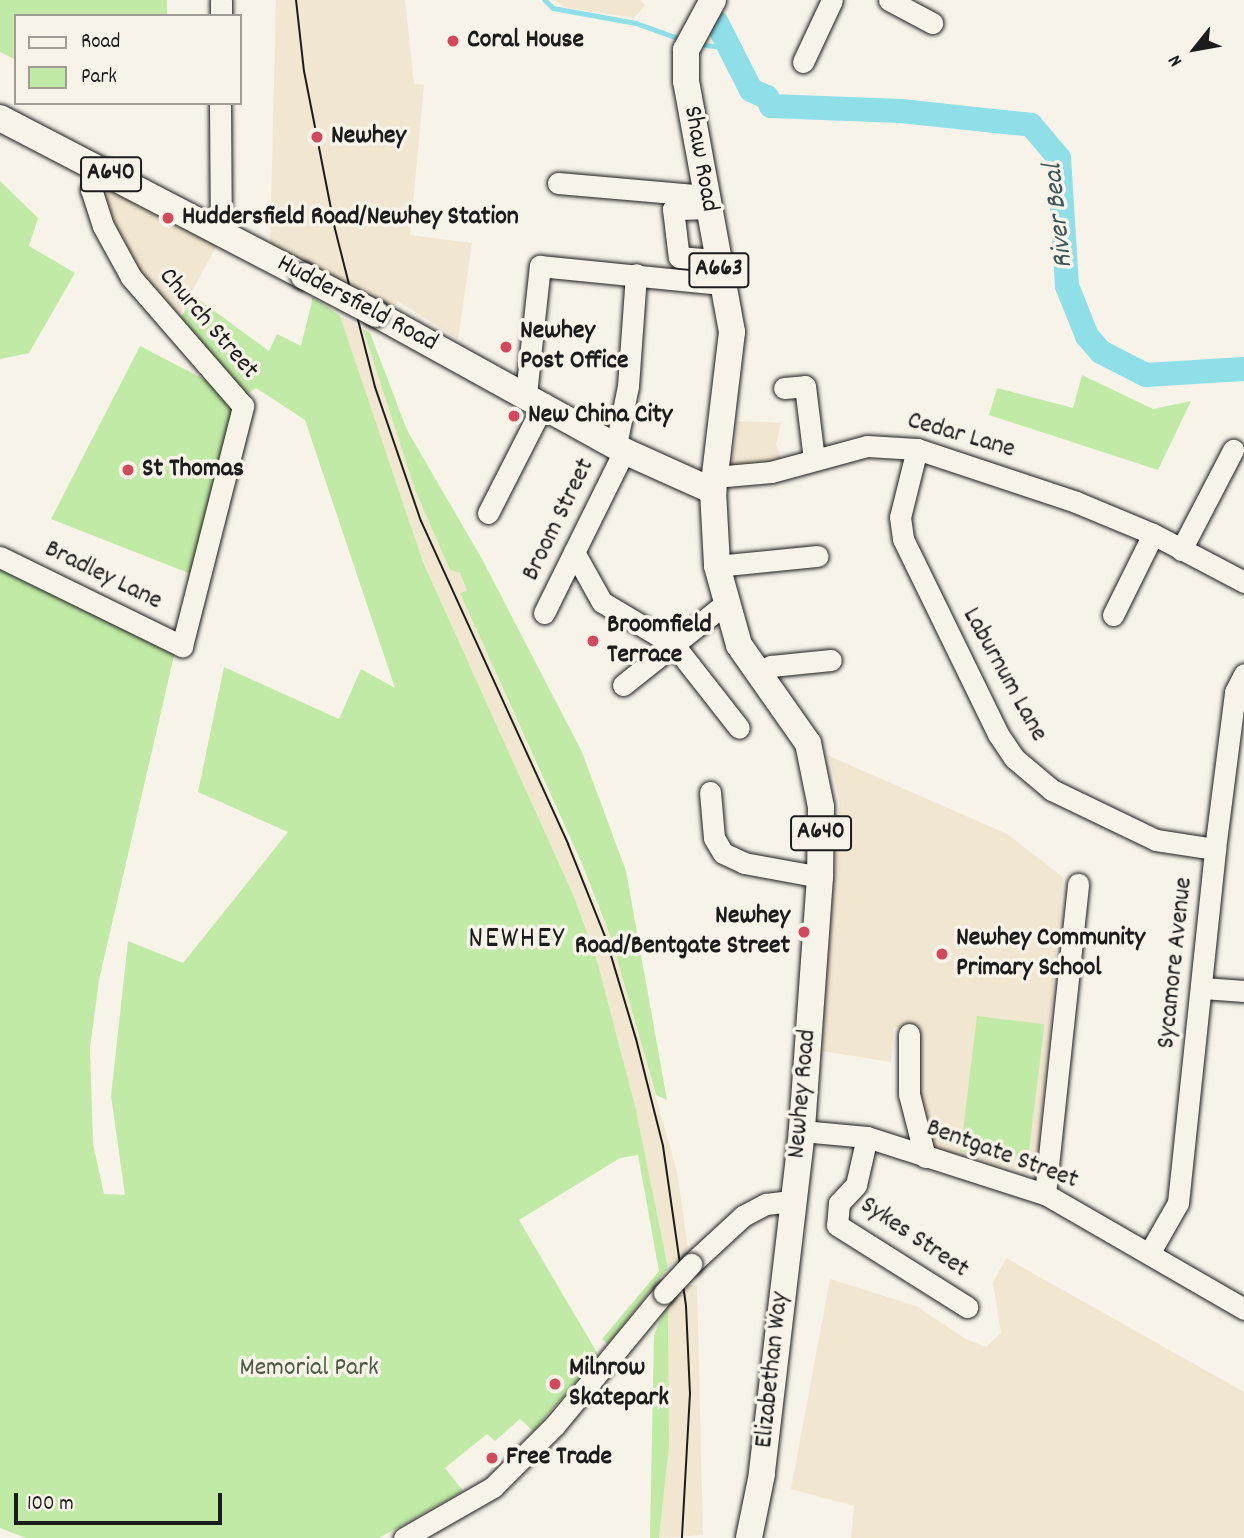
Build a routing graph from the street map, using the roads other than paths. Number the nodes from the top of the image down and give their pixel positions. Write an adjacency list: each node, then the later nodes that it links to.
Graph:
1 (832, 0): 5 (street)
2 (890, 0): 4 (street)
3 (703, 6): 10 (main road, Shaw Road / A663)
4 (932, 23)
5 (803, 62)
6 (220, 105): 11 (street)
7 (0, 118): 8 (main road, Huddersfield Road / A640)
8 (103, 170): 11 (main road, Huddersfield Road / A640); 33 (street, Church Street)
9 (558, 183): 10 (street)
10 (708, 202): 12 (main road, Shaw Road / A663); 12 (street)
11 (221, 231): 15 (main road, Huddersfield Road / A640, bridge)
12 (719, 272): 13 (street); 20 (main road, Shaw Road / A663)
13 (636, 274): 15 (street); 16 (street, Broom Street)
14 (784, 388): 19 (street)
15 (535, 399): 16 (main road, Huddersfield Road / A640); 21 (street)
16 (620, 448): 20 (main road, Huddersfield Road / A640); 24 (street, Broom Street)
17 (917, 449): 19 (street, Cedar Lane); 22 (street, Cedar Lane); 40 (street, Laburnum Lane)
18 (1233, 450): 23 (street)
19 (814, 459): 20 (street, Cedar Lane)
20 (714, 484): 27 (main road, Newhey Road / A640)
21 (488, 513)
22 (1153, 534): 23 (street, Cedar Lane); 31 (street)
23 (1181, 550): 28 (street, Cedar Lane)
24 (574, 552): 30 (street, Broom Street); 32 (street)
25 (0, 556): 33 (street, Bradley Lane)
26 (818, 556): 27 (street)
27 (717, 566): 29 (main road, Newhey Road / A640)
28 (1244, 582)
29 (726, 604): 32 (street); 35 (main road, Newhey Road / A640)
30 (544, 613)
31 (1114, 615)
32 (674, 645): 37 (street); 38 (street)
33 (182, 646)
34 (831, 660): 35 (street)
35 (756, 673): 41 (main road, Newhey Road / A640)
36 (1244, 674): 40 (street, Sycamore Avenue)
37 (623, 685)
38 (739, 729)
39 (710, 792): 41 (street)
40 (1215, 849): 43 (street, Sycamore Avenue)
41 (820, 877): 46 (main road, Newhey Road / A640)
42 (1078, 884): 49 (street)
43 (1203, 988): 44 (street); 51 (street, Sycamore Avenue)
44 (1244, 991)
45 (909, 1034): 48 (street)
46 (802, 1131): 47 (street, Bentgate Street); 50 (main road, Newhey Road / A640)
47 (867, 1137): 48 (street, Bentgate Street); 52 (street, Sykes Street)
48 (925, 1157): 49 (street, Bentgate Street)
49 (1045, 1194): 51 (street, Bentgate Street)
50 (791, 1201): 54 (street, bridge); 55 (main road, Elizabethan Way / A640)
51 (1150, 1252): 53 (street, Bentgate Street)
52 (967, 1307)
53 (1244, 1309)
54 (404, 1538)
55 (750, 1538)

